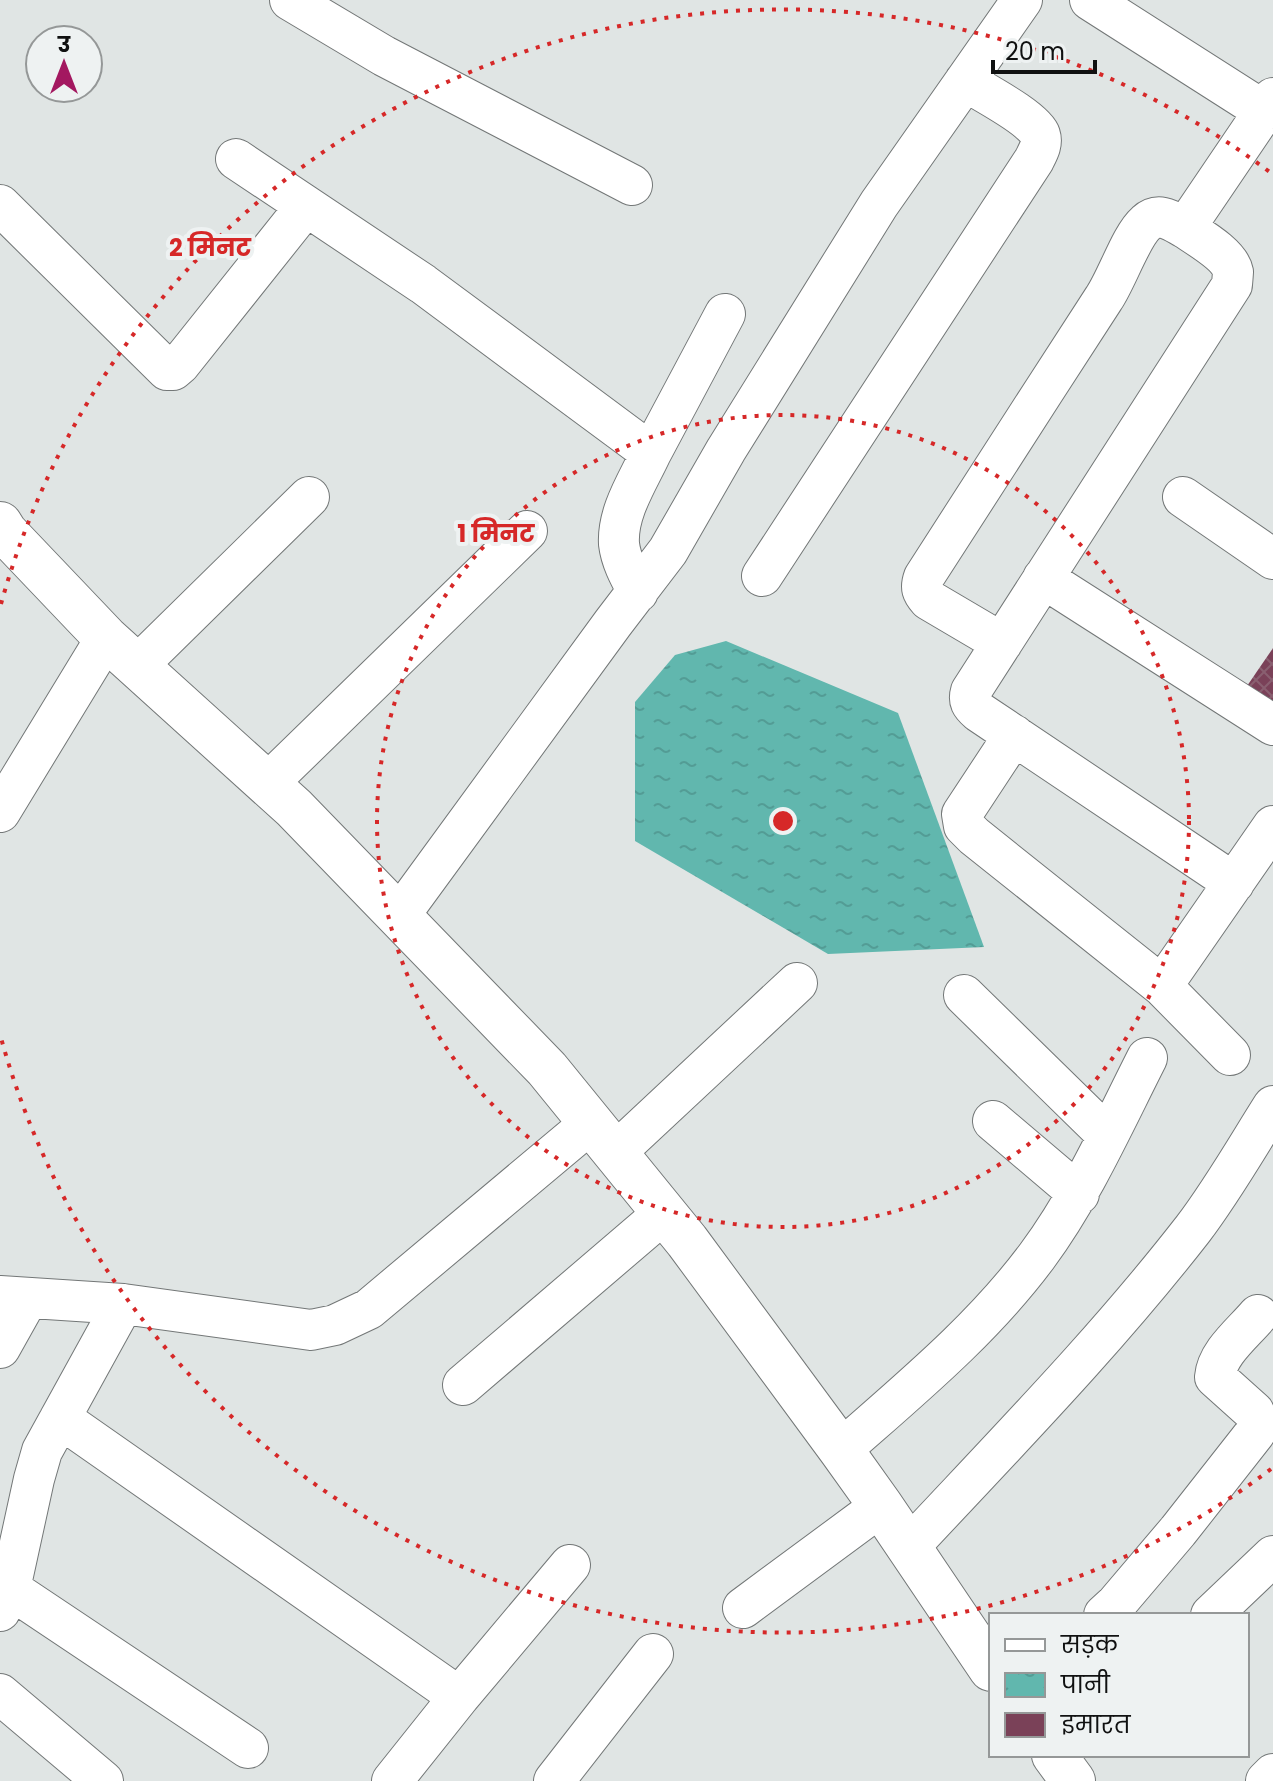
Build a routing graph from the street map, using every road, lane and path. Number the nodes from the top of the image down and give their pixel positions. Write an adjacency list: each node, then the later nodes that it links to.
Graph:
1 (290, 0): 7 (street)
2 (1022, 0): 4 (street)
3 (1090, 0): 5 (street)
4 (965, 81): 18 (street); 20 (street)
5 (1268, 105): 10 (street)
6 (236, 159): 9 (street)
7 (632, 185)
8 (0, 205): 9 (street)
9 (306, 206): 12 (street)
10 (1185, 228): 19 (street); 21 (street)
11 (725, 314): 12 (street)
12 (651, 453): 20 (street)
13 (309, 497): 22 (street)
14 (1183, 497): 17 (street)
15 (0, 524): 22 (street)
16 (527, 531): 25 (street)
17 (1273, 559)
18 (762, 576)
19 (1043, 578): 21 (street); 23 (street)
20 (638, 592): 29 (street)
21 (1002, 643): 24 (street)
22 (121, 652): 25 (street); 26 (street)
23 (1273, 725)
24 (1014, 735): 28 (street); 31 (street)
25 (267, 784): 29 (street)
26 (0, 812)
27 (1273, 826): 28 (street)
28 (1234, 883): 31 (street)
29 (399, 916): 38 (street)
30 (797, 983): 38 (street)
31 (1162, 986): 33 (street)
32 (964, 995): 37 (street)
33 (1230, 1055)
34 (1147, 1058): 37 (street)
35 (1273, 1106): 49 (street)
36 (993, 1121): 39 (street)
37 (1108, 1136): 39 (street)
38 (603, 1137): 40 (street); 42 (street)
39 (1079, 1194): 47 (street)
40 (664, 1213): 45 (street); 47 (street)
41 (14, 1297): 42 (street); 44 (street)
42 (123, 1304): 46 (street)
43 (1258, 1315): 54 (street)
44 (0, 1348)
45 (463, 1385)
46 (60, 1418): 52 (street); 59 (street)
47 (841, 1450): 48 (street)
48 (881, 1506): 49 (street); 53 (street)
49 (909, 1547): 57 (street)
50 (1273, 1556): 55 (street)
51 (570, 1565): 59 (street)
52 (5, 1600): 60 (street)
53 (743, 1608)
54 (1106, 1613)
55 (1213, 1613)
56 (653, 1654): 64 (street)
57 (989, 1666)
58 (0, 1694): 62 (street)
59 (459, 1697): 63 (street)
60 (248, 1748)
61 (1273, 1774): 65 (street)
62 (103, 1781)
63 (392, 1781)
64 (554, 1781)
65 (1266, 1781)

